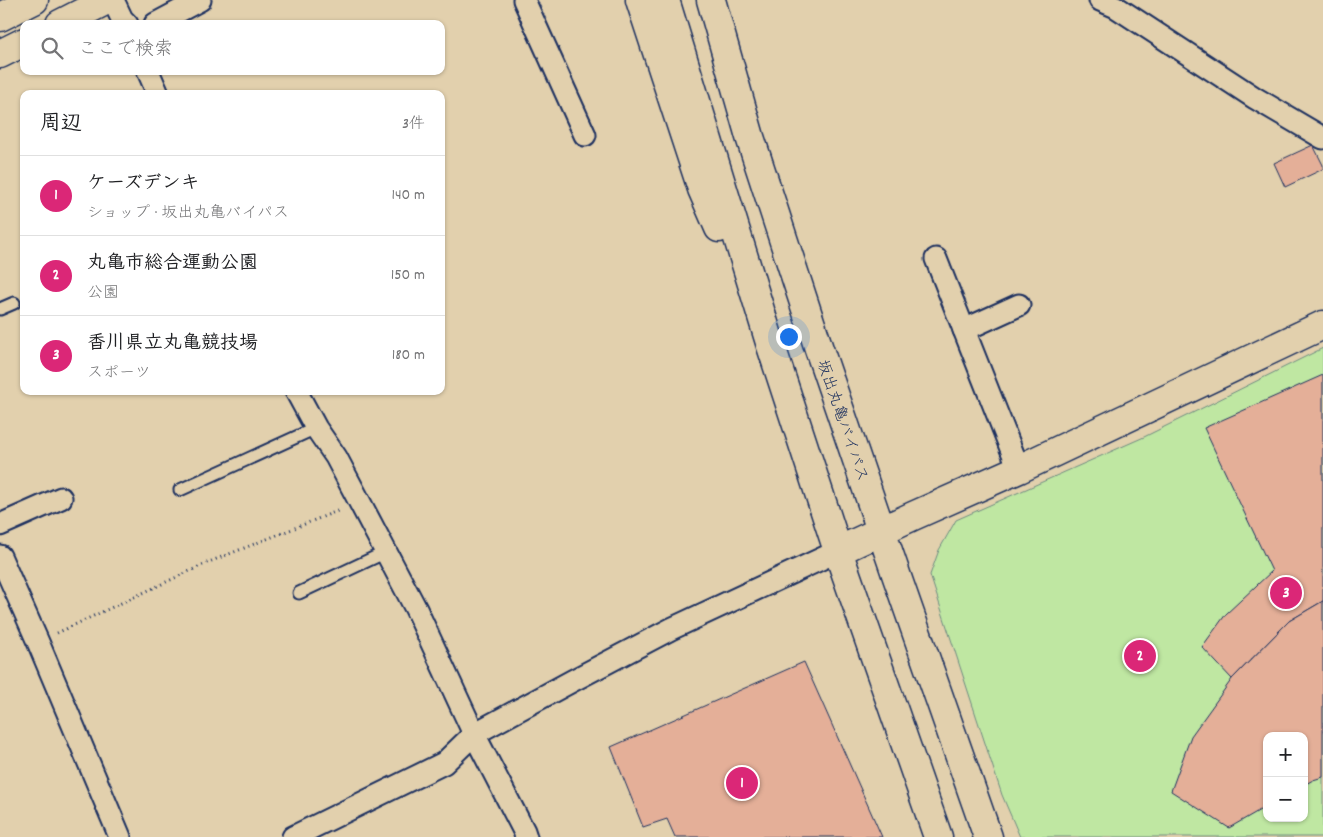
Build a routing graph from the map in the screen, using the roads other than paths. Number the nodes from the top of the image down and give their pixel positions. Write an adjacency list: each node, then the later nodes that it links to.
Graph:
1 (34, 0): 10 (main road)
2 (106, 0): 11 (main road)
3 (113, 0): 12 (street)
4 (200, 0): 13 (street)
5 (524, 0): 18 (street)
6 (640, 0): 26 (main road)
7 (665, 0): 26 (main road)
8 (711, 0): 33 (main road, 坂出丸亀バイパス)
9 (1116, 2): 19 (street)
10 (0, 17)
11 (68, 20)
12 (124, 20)
13 (162, 20)
14 (20, 44): 15 (main road)
15 (0, 54)
16 (150, 75): 17 (street)
17 (156, 90)
18 (585, 135)
19 (1323, 138)
20 (936, 259): 25 (street)
21 (14, 303): 23 (lane)
22 (1019, 305): 25 (street)
23 (0, 309)
24 (1323, 325): 29 (main road)
25 (964, 330): 29 (street)
26 (770, 346): 34 (main road)
27 (298, 395): 28 (street)
28 (316, 428): 30 (lane); 35 (street)
29 (1019, 469): 33 (main road)
30 (180, 490)
31 (61, 498): 32 (street)
32 (0, 525)
33 (881, 531): 34 (main road); 43 (main road, 坂出丸亀バイパス)
34 (838, 551): 38 (street); 42 (main road)
35 (386, 552): 37 (lane); 38 (street)
36 (0, 556): 39 (street)
37 (299, 593)
38 (474, 734): 40 (street); 41 (street)
39 (120, 837)
40 (293, 837)
41 (526, 837)
42 (938, 837)
43 (988, 837)

